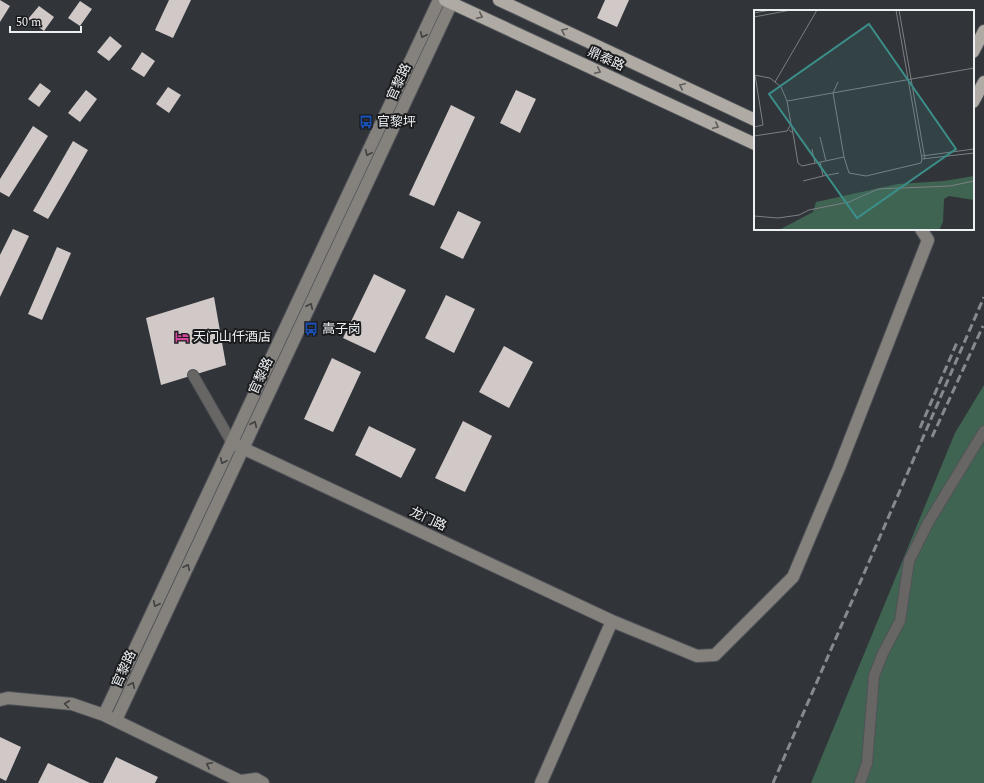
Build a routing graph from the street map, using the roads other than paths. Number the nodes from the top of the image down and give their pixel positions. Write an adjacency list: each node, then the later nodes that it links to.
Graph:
1 (439, 0): 13 (main road, 官黎路, one-way to 13)
2 (499, 0): 8 (highway, 鼎泰路, one-way to 2)
3 (450, 1): 9 (highway, 鼎泰路, one-way to 9); 14 (main road, 官黎路, one-way to 3)
4 (984, 31): 5 (highway)
5 (974, 50)
6 (984, 82): 7 (highway)
7 (974, 100)
8 (754, 120)
9 (754, 144)
10 (922, 230): 15 (main road, 龙门路)
11 (193, 375): 13 (street)
12 (984, 431): 22 (street)
13 (232, 443): 14 (main road, 龙门路); 17 (main road, 官黎路, one-way to 17)
14 (243, 448): 15 (main road, 龙门路); 18 (main road, 官黎路, one-way to 14)
15 (612, 621): 21 (main road)
16 (0, 700): 17 (main road, one-way to 16)
17 (104, 715): 18 (main road)
18 (116, 720): 19 (main road, one-way to 18)
19 (242, 782): 20 (main road)
20 (263, 783)
21 (542, 783)
22 (860, 783)

